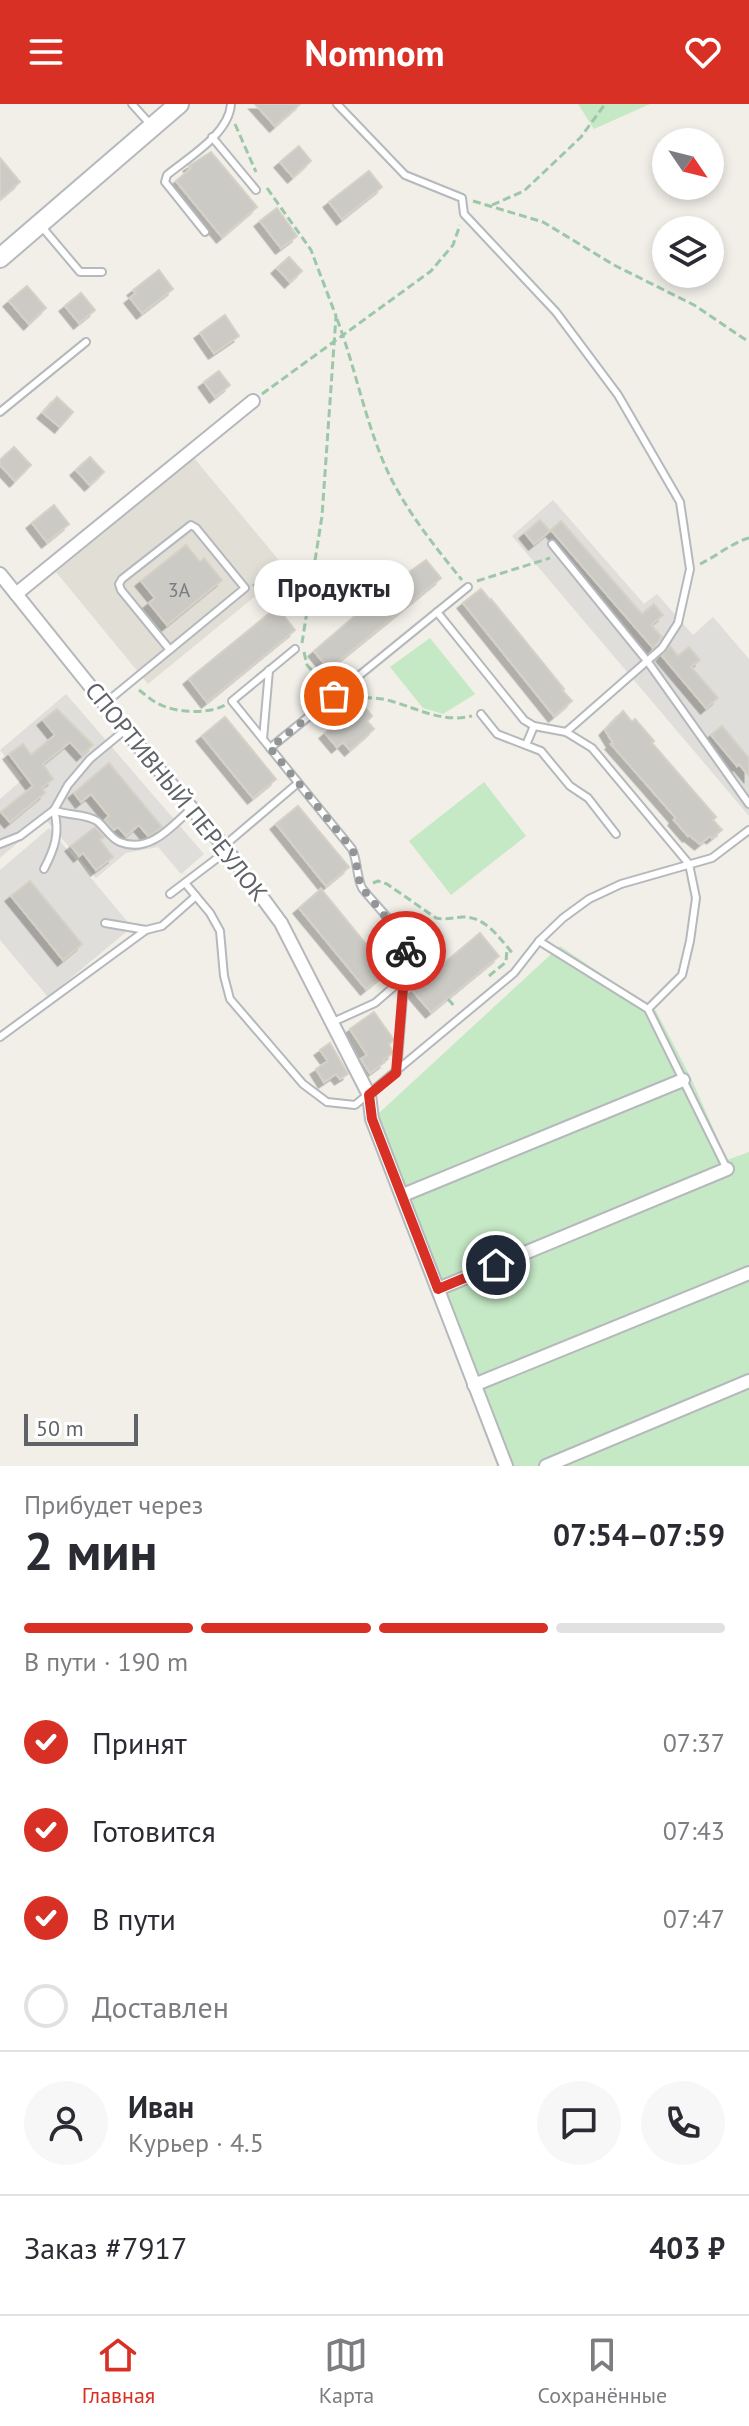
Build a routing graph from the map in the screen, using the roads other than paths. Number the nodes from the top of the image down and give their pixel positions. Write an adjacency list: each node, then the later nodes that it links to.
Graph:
1 (132, 104): 5 (lane)
2 (179, 104): 5 (street)
3 (231, 104): 6 (lane)
4 (337, 104): 22 (lane)
5 (153, 127): 8 (street)
6 (212, 137): 7 (lane); 9 (lane)
7 (256, 190)
8 (39, 225): 10 (street); 11 (lane)
9 (205, 232)
10 (0, 258)
11 (102, 272)
12 (86, 342): 14 (lane)
13 (253, 401): 18 (street)
14 (0, 412)
15 (552, 544): 22 (lane)
16 (0, 574): 18 (street, СПОРТИВНЫЙ ПЕРЕУЛОК)
17 (468, 587): 19 (lane)
18 (16, 594): 24 (street, СПОРТИВНЫЙ ПЕРЕУЛОК)
19 (437, 612): 26 (lane); 31 (lane)
20 (298, 647): 23 (lane)
21 (170, 650): 21 (lane); 24 (lane)
22 (648, 662): 28 (lane); 33 (lane)
23 (269, 670): 29 (lane); 29 (lane)
24 (104, 704): 27 (street, СПОРТИВНЫЙ ПЕРЕУЛОК)
25 (481, 714): 30 (lane)
26 (534, 726): 28 (lane); 30 (lane)
27 (125, 730): 34 (street, СПОРТИВНЫЙ ПЕРЕУЛОК); 35 (lane)
28 (566, 732): 40 (lane)
29 (263, 739): 31 (lane)
30 (526, 745): 37 (lane)
31 (270, 748): 32 (lane)
32 (298, 783): 39 (lane); 48 (lane)
33 (749, 804)
34 (192, 808): 35 (lane); 39 (street, СПОРТИВНЫЙ ПЕРЕУЛОК)
35 (54, 810): 38 (lane); 41 (lane)
36 (749, 830): 40 (lane)
37 (616, 834)
38 (0, 844)
39 (226, 848): 42 (lane); 50 (street, СПОРТИВНЫЙ ПЕРЕУЛОК)
40 (689, 864): 47 (lane); 49 (lane)
41 (44, 869)
42 (185, 883): 43 (lane); 44 (lane)
43 (170, 894)
44 (196, 896): 46 (lane); 54 (lane)
45 (105, 923): 46 (lane)
46 (146, 930): 51 (lane)
47 (539, 941): 49 (lane); 52 (lane)
48 (404, 978): 50 (lane); 52 (lane)
49 (648, 1009): 53 (lane)
50 (333, 1022): 54 (street, СПОРТИВНЫЙ ПЕРЕУЛОК)
51 (0, 1037)
52 (396, 1073): 54 (lane)
53 (683, 1080): 55 (lane); 56 (street)
54 (369, 1095): 56 (street, СПОРТИВНЫЙ ПЕРЕУЛОК)
55 (727, 1169): 58 (street)
56 (403, 1195): 58 (street, СПОРТИВНЫЙ ПЕРЕУЛОК)
57 (749, 1273): 60 (street)
58 (438, 1289): 60 (street, СПОРТИВНЫЙ ПЕРЕУЛОК)
59 (749, 1381): 62 (street)
60 (474, 1385): 61 (street, СПОРТИВНЫЙ ПЕРЕУЛОК)
61 (506, 1466)
62 (546, 1466)

